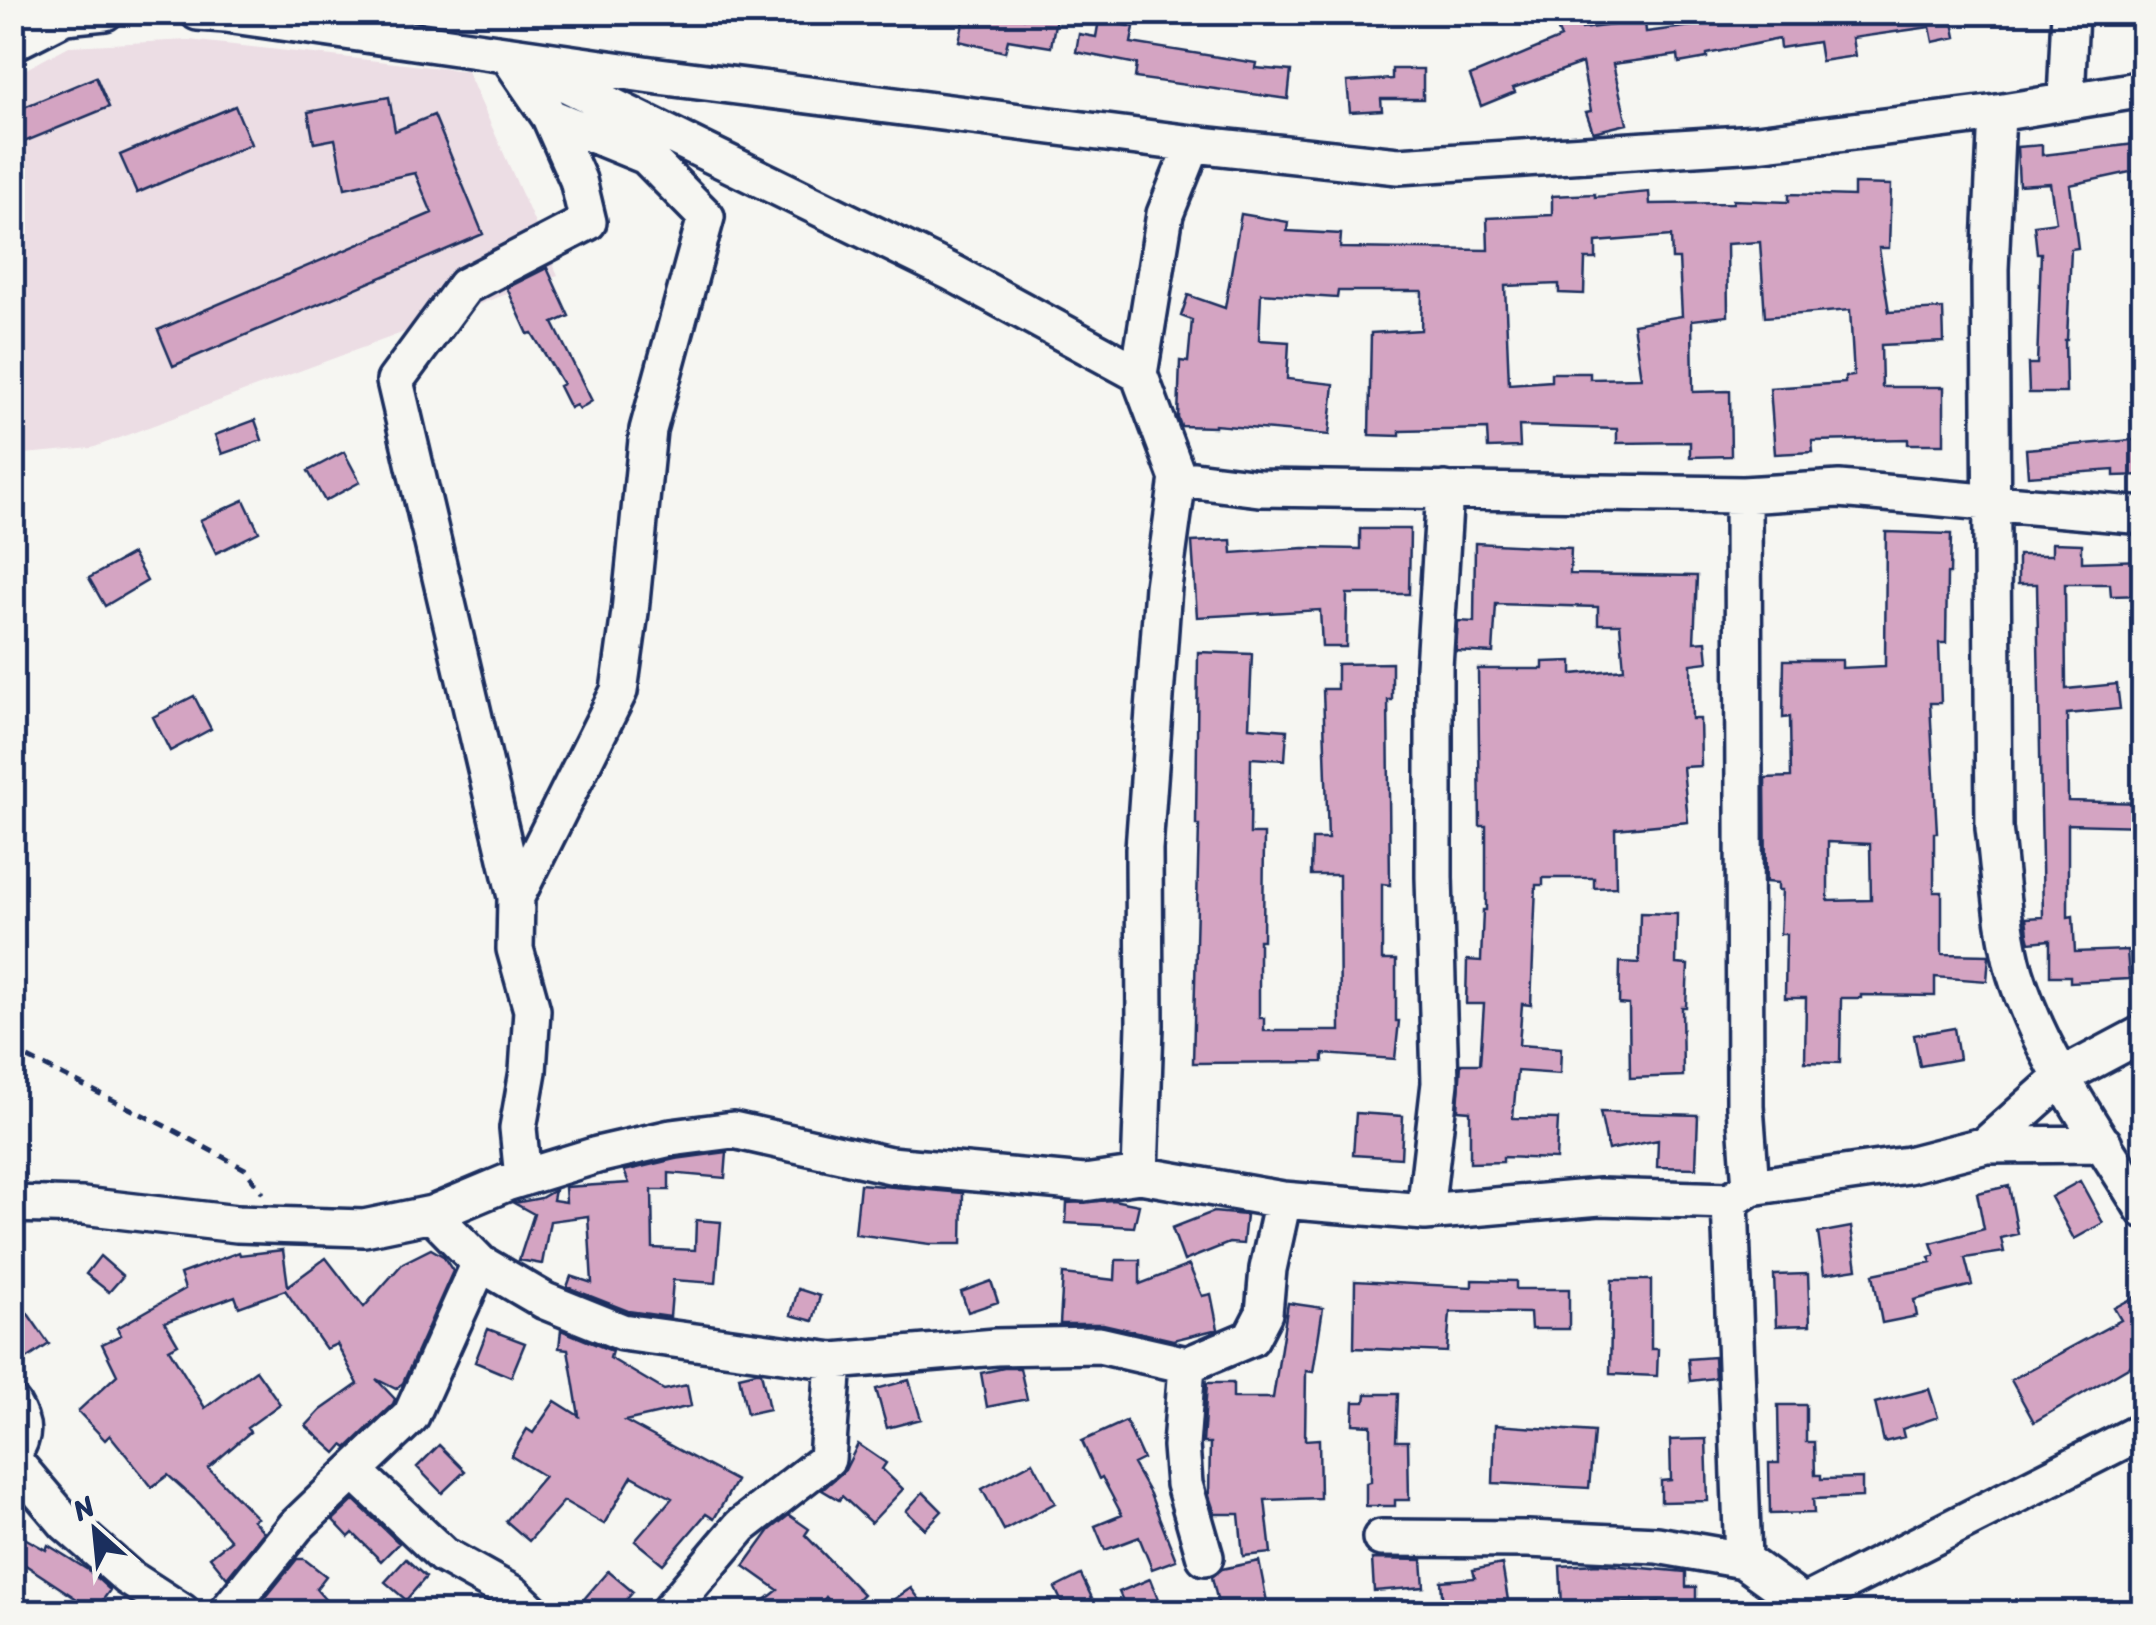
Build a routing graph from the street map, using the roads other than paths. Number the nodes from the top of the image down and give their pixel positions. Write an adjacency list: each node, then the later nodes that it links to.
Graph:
1 (105, 12): 5 (street)
2 (198, 12): 4 (street)
3 (2070, 12): 8 (street)
4 (342, 22): 6 (street)
5 (12, 43)
6 (508, 56): 10 (street); 11 (street); 12 (street)
7 (2144, 89): 8 (street)
8 (2066, 100): 9 (street)
9 (1997, 113): 11 (street); 16 (street)
10 (550, 117): 18 (street); 18 (street)
11 (1193, 144): 12 (street)
12 (1139, 374): 13 (street)
13 (1178, 478): 14 (street); 23 (street)
14 (1445, 490): 15 (street); 29 (street)
15 (1743, 495): 16 (street); 25 (street)
16 (1992, 503): 17 (street); 20 (street)
17 (2144, 516)
18 (516, 897): 24 (street)
19 (2144, 1033): 20 (street)
20 (2063, 1076): 21 (street); 22 (street)
21 (2104, 1144): 22 (street); 28 (street)
22 (1986, 1145): 25 (street)
23 (1140, 1176): 24 (street); 26 (street)
24 (522, 1178): 30 (street)
25 (1741, 1194): 29 (street); 40 (street)
26 (1283, 1200): 29 (street); 33 (street)
27 (12, 1204): 30 (street)
28 (2144, 1210)
29 (1425, 1212)
30 (432, 1214): 31 (street)
31 (480, 1263): 32 (street); 37 (street)
32 (834, 1362): 33 (street); 45 (street)
33 (1187, 1365): 39 (street)
34 (12, 1404): 36 (street)
35 (2144, 1430): 41 (street)
36 (12, 1458): 42 (street)
37 (354, 1470): 43 (street); 44 (street)
38 (1381, 1538): 40 (street)
39 (1205, 1556)
40 (1742, 1560): 41 (street)
41 (1795, 1608)
42 (182, 1612)
43 (227, 1612)
44 (532, 1612)
45 (668, 1612)

